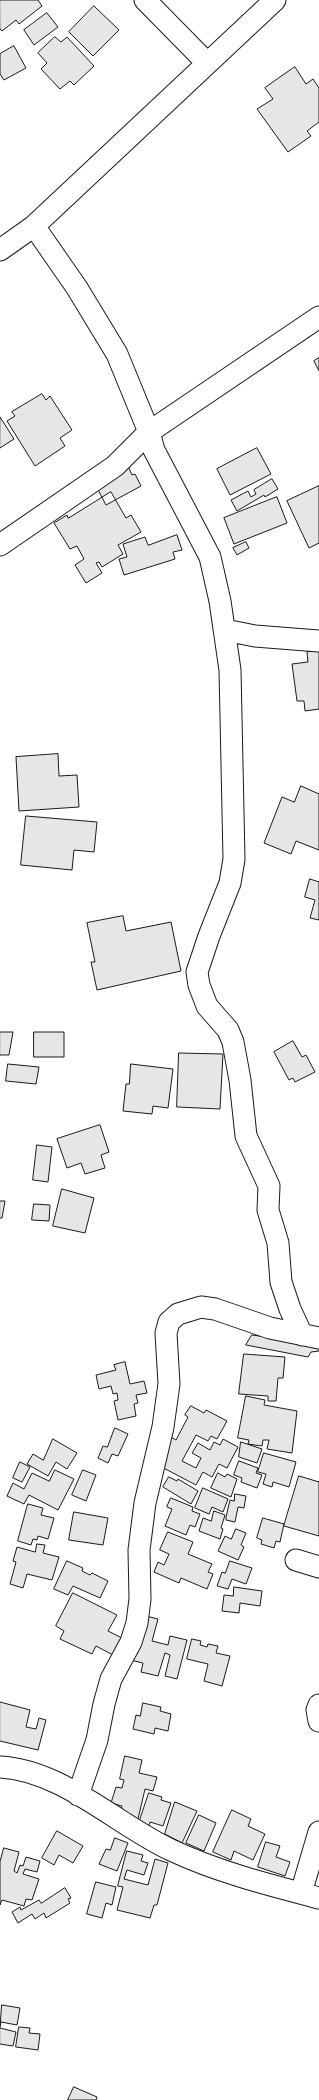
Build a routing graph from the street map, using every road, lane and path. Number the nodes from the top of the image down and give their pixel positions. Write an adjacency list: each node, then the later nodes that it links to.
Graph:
1 (145, 0): 3 (street)
2 (275, 0): 3 (street)
3 (208, 62): 4 (street)
4 (34, 226): 5 (street); 7 (street)
5 (0, 250)
6 (319, 317): 7 (street)
7 (149, 432): 8 (street); 9 (street)
8 (0, 545)
9 (224, 630): 10 (street); 11 (street)
10 (319, 641)
11 (310, 1337): 17 (street)
12 (296, 1560): 13 (street)
13 (319, 1567)
14 (319, 1705): 15 (street)
15 (319, 1722)
16 (0, 1768): 17 (street)
17 (78, 1795): 19 (street)
18 (319, 1832): 19 (street)
19 (310, 1896)

